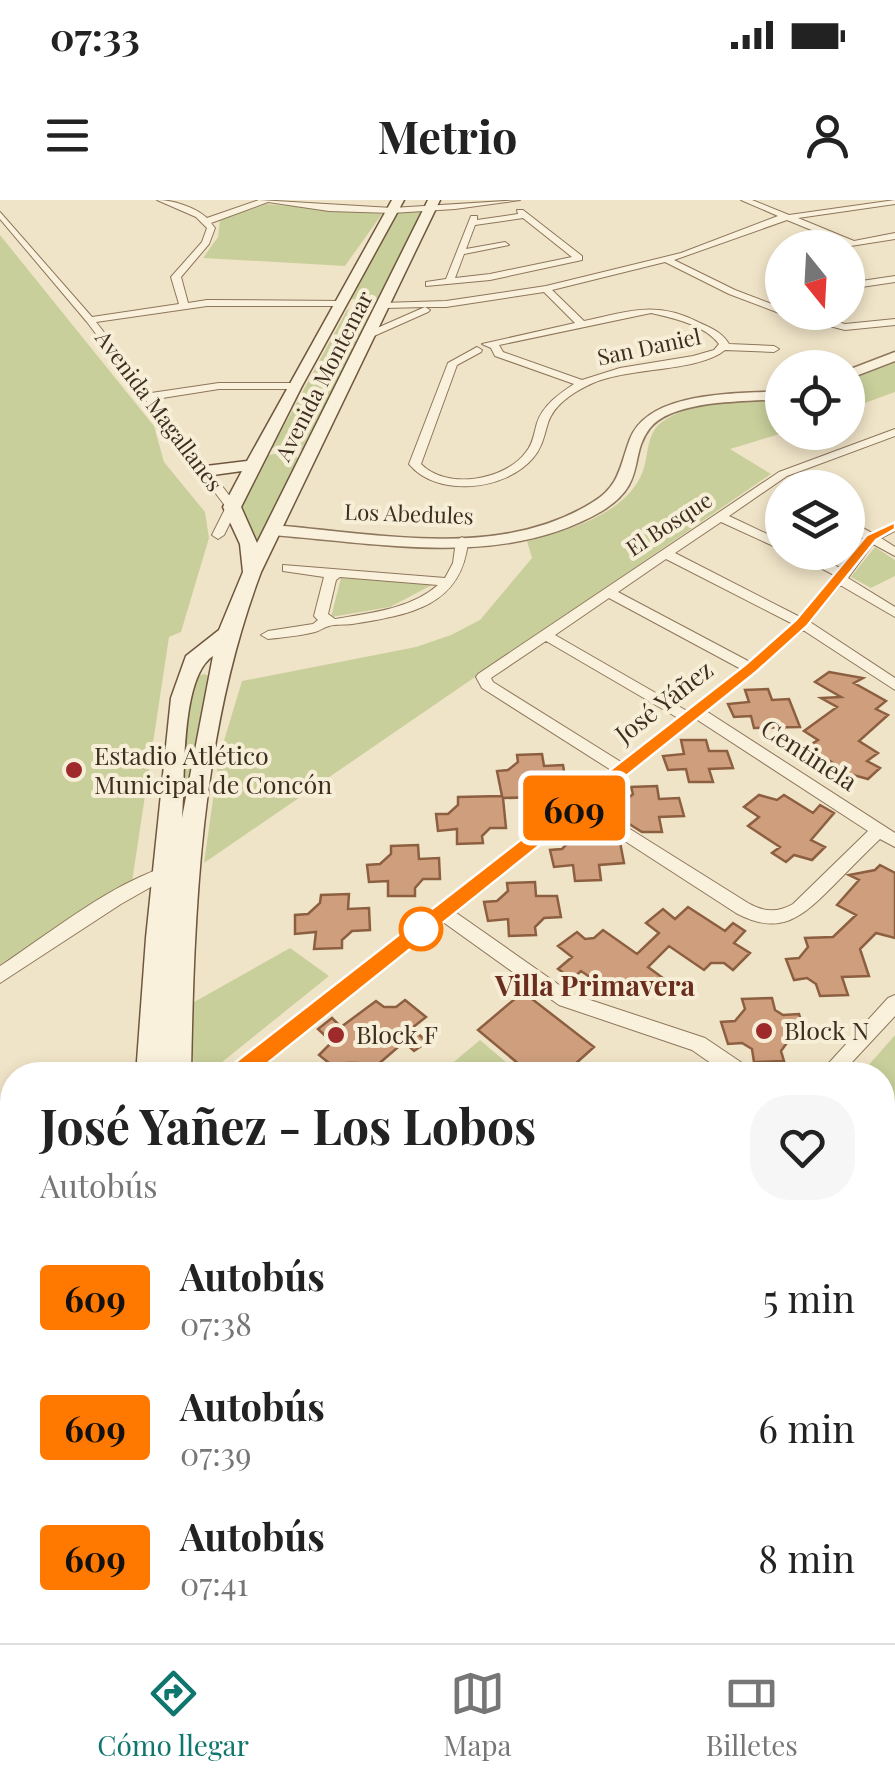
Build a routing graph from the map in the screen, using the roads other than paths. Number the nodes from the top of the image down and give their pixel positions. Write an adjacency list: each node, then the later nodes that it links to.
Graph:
1 (161, 200): 12 (street)
2 (232, 200): 8 (street)
3 (268, 200): 9 (street); 15 (street)
4 (516, 200): 10 (street)
5 (745, 200): 14 (street)
6 (756, 200): 14 (street)
7 (895, 202): 14 (street)
8 (220, 204)
9 (395, 204): 10 (street); 32 (main road, Avenida Montemar)
10 (432, 204): 32 (main road, Avenida Montemar)
11 (209, 207): 12 (street)
12 (194, 212): 15 (street)
13 (0, 214): 33 (street, Avenida Magallanes)
14 (787, 217): 16 (street); 21 (street)
15 (208, 221): 29 (street)
16 (820, 230)
17 (895, 236): 18 (street)
18 (865, 241)
19 (505, 245): 20 (street)
20 (461, 252): 22 (street); 24 (street)
21 (667, 260): 25 (street); 31 (street)
22 (554, 266): 24 (street); 25 (street)
23 (895, 280): 27 (street)
24 (453, 282): 26 (street)
25 (579, 283): 28 (street)
26 (429, 284)
27 (865, 284)
28 (541, 291): 30 (street); 36 (street, San Daniel)
29 (184, 304): 32 (street); 33 (street)
30 (446, 304): 32 (street); 37 (street)
31 (765, 304)
32 (363, 305): 37 (main road, Avenida Montemar); 44 (main road, Avenida Montemar)
33 (90, 320): 46 (street, Avenida Magallanes)
34 (895, 322): 35 (street)
35 (865, 324)
36 (582, 325): 38 (street, San Daniel); 39 (street, San Daniel)
37 (370, 334): 48 (main road, Avenida Montemar)
38 (723, 347): 40 (street, San Daniel); 43 (street, San Daniel)
39 (493, 348): 43 (street, San Daniel); 43 (street, San Daniel)
40 (774, 349)
41 (895, 356): 42 (street)
42 (865, 368)
43 (582, 384)
44 (294, 386): 46 (street); 49 (main road, Avenida Montemar)
45 (765, 396): 61 (street, Los Abedules)
46 (148, 397): 50 (street, Avenida Magallanes)
47 (895, 432): 51 (street, El Bosque)
48 (294, 453): 49 (main road); 56 (main road, Avenida Montemar)
49 (256, 460): 50 (main road); 53 (main road, Avenida Montemar)
50 (206, 470): 53 (street, Avenida Magallanes)
51 (794, 470)
52 (765, 492): 54 (street, El Bosque)
53 (232, 507): 58 (street); 66 (main road, Avenida Magallanes)
54 (720, 517): 59 (street); 63 (street, El Bosque)
55 (895, 526): 60 (street)
56 (272, 530): 61 (street, Los Abedules); 66 (main road, Avenida Montemar)
57 (865, 534): 60 (street)
58 (218, 536)
59 (765, 538)
60 (872, 538): 62 (street); 68 (street, José Yáñez)
61 (458, 541): 69 (street)
62 (895, 552)
63 (666, 553): 70 (street, El Bosque); 73 (street)
64 (288, 568): 67 (street)
65 (829, 570): 68 (street)
66 (252, 572): 74 (main road)
67 (335, 574): 69 (street); 72 (street)
68 (842, 577): 71 (street); 73 (street, José Yáñez)
69 (449, 582): 72 (street)
70 (607, 591): 75 (street, El Bosque); 77 (street)
71 (895, 613)
72 (325, 621): 76 (street)
73 (802, 623): 77 (street, José Yáñez); 80 (street)
74 (229, 631): 78 (main road); 79 (main road)
75 (544, 634): 81 (street, Centinela); 82 (street, El Bosque)
76 (268, 635)
77 (751, 668): 81 (street, José Yáñez)
78 (189, 670): 79 (main road); 86 (main road)
79 (218, 680): 86 (main road)
80 (895, 685)
81 (692, 715): 82 (street, José Yáñez); 84 (street, Centinela)
82 (622, 770): 83 (street, José Yáñez)
83 (578, 804): 84 (street); 87 (street, José Yáñez)
84 (879, 830): 85 (street, Centinela)
85 (895, 841)
86 (175, 870): 88 (street); 90 (main road); 91 (main road)
87 (442, 912): 92 (street, José Yáñez); 93 (street)
88 (0, 976)
89 (895, 1002): 94 (street)
90 (150, 1062)
91 (177, 1062)
92 (252, 1062)
93 (725, 1062)
94 (840, 1062)

